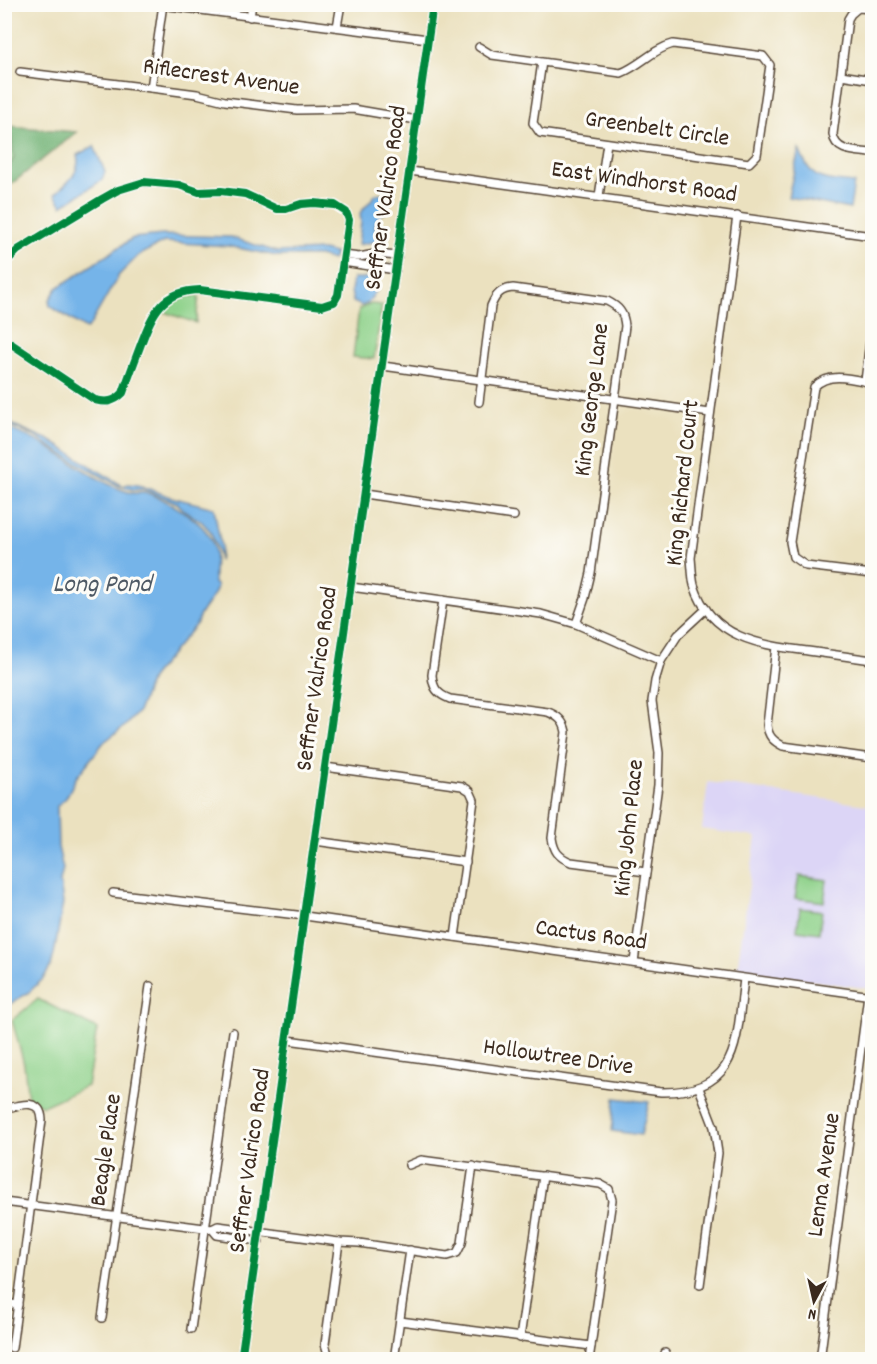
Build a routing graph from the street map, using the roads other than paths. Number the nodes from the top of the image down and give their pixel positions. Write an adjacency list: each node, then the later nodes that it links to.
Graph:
1 (153, 4): 5 (street)
2 (252, 4): 7 (street)
3 (341, 4): 8 (street)
4 (433, 4): 9 (street, Seffner Valrico Road)
5 (163, 5): 7 (street); 15 (street)
6 (873, 9): 13 (street)
7 (250, 17): 8 (street)
8 (337, 27): 9 (street)
9 (429, 39): 16 (street, Seffner Valrico Road)
10 (479, 47): 11 (street, Greenbelt Circle)
11 (542, 62): 17 (street, Greenbelt Circle); 17 (street, Greenbelt Circle)
12 (20, 72): 15 (street, Riflecrest Avenue)
13 (841, 75): 14 (street); 18 (street)
14 (873, 80)
15 (151, 88): 16 (street, Riflecrest Avenue)
16 (417, 120): 19 (street, Seffner Valrico Road)
17 (607, 143): 20 (street)
18 (873, 153)
19 (410, 171): 20 (street, East Windhorst Road); 24 (street, Seffner Valrico Road)
20 (599, 196): 21 (street, East Windhorst Road)
21 (737, 216): 22 (street, East Windhorst Road); 36 (street, King Richard Court)
22 (873, 236)
23 (373, 254): 24 (street); 25 (street); 27 (street)
24 (398, 256): 28 (street, Seffner Valrico Road)
25 (344, 259): 26 (street); 27 (street); 30 (street)
26 (4, 264)
27 (371, 266): 28 (street)
28 (396, 270): 31 (street, Seffner Valrico Road)
29 (873, 325): 33 (street)
30 (4, 339)
31 (383, 366): 32 (street); 37 (street, Seffner Valrico Road)
32 (482, 380): 34 (street); 34 (street, King George Lane); 35 (street, King George Lane)
33 (869, 382): 39 (street)
34 (615, 399): 36 (street); 43 (street, King George Lane)
35 (479, 402)
36 (710, 412): 42 (street, King Richard Court)
37 (364, 494): 38 (street); 40 (street, Seffner Valrico Road)
38 (514, 516)
39 (873, 574)
40 (351, 587): 41 (street); 49 (street, Seffner Valrico Road)
41 (443, 600): 43 (street); 52 (street)
42 (706, 609): 44 (street, King Richard Court); 47 (street, King John Place)
43 (576, 624): 47 (street)
44 (776, 647): 46 (street, King Richard Court); 48 (street)
45 (873, 655): 46 (street)
46 (872, 660)
47 (661, 661): 52 (street, King John Place)
48 (873, 758)
49 (326, 767): 50 (street, Seffner Valrico Road); 51 (street)
50 (315, 841): 51 (street); 54 (street, Seffner Valrico Road)
51 (466, 862): 55 (street)
52 (646, 872): 56 (street, King John Place)
53 (113, 893): 54 (street, Cactus Road)
54 (305, 916): 55 (street, Cactus Road); 61 (street, Seffner Valrico Road)
55 (455, 937): 56 (street, Cactus Road)
56 (634, 962): 57 (street, Cactus Road)
57 (744, 978): 59 (street, Cactus Road); 62 (street)
58 (150, 987): 69 (street, Beagle Place)
59 (871, 996): 88 (street, Lenna Avenue)
60 (233, 1032): 70 (street)
61 (288, 1040): 62 (street, Hollowtree Drive); 71 (street, Seffner Valrico Road)
62 (699, 1088): 75 (street)
63 (4, 1109): 68 (street)
64 (409, 1165): 65 (street)
65 (473, 1166): 66 (street); 74 (street)
66 (543, 1176): 81 (street); 82 (street)
67 (4, 1202): 68 (street)
68 (30, 1206): 69 (street); 77 (street)
69 (118, 1216): 70 (street); 78 (street, Beagle Place)
70 (208, 1229): 71 (street); 72 (street); 80 (street)
71 (260, 1232): 72 (street, Seffner Valrico Road); 73 (street)
72 (259, 1241): 84 (street, Seffner Valrico Road)
73 (339, 1242): 74 (street); 85 (street)
74 (410, 1250): 79 (street)
75 (700, 1285)
76 (4, 1303): 77 (street)
77 (18, 1305): 83 (street)
78 (102, 1318)
79 (400, 1321): 81 (street); 86 (street)
80 (191, 1329)
81 (520, 1338): 82 (street)
82 (591, 1346): 87 (street)
83 (12, 1348)
84 (241, 1359)
85 (335, 1359)
86 (394, 1359)
87 (589, 1359)
88 (820, 1359)

